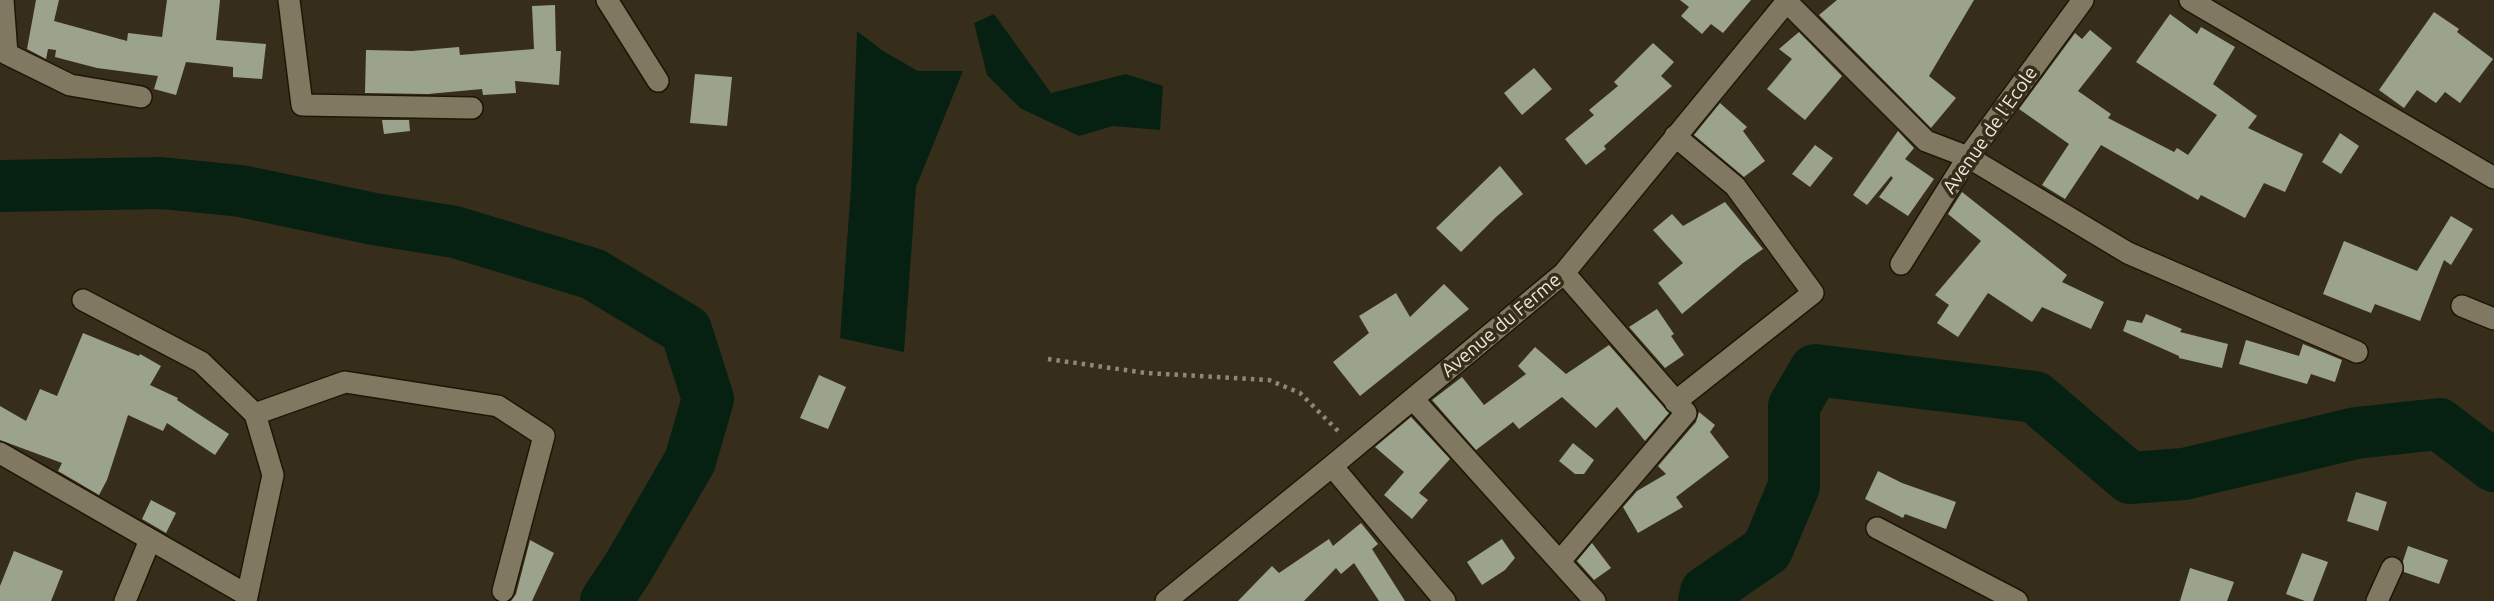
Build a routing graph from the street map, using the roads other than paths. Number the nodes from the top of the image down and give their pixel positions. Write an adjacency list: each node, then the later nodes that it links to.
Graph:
1 (3, 0): 8 (street)
2 (289, 0): 9 (street)
3 (607, 0): 7 (street)
4 (2082, 0): 11 (street, Avenue de l'Ecole)
5 (2190, 0): 12 (street)
6 (1787, 1): 10 (street, Avenue du Ferme); 11 (street)
7 (658, 81)
8 (141, 97)
9 (472, 108)
10 (1675, 136): 14 (street, Avenue du Ferme); 20 (street)
11 (1968, 157): 13 (street, Avenue de l'Ecole); 18 (street)
12 (2494, 178)
13 (1901, 264)
14 (1564, 274): 19 (street, Avenue du Ferme); 20 (street)
15 (83, 300): 21 (street)
16 (2462, 306): 17 (street)
17 (2494, 319)
18 (2357, 352)
19 (1413, 399): 23 (street, Avenue du Ferme); 26 (street)
20 (1675, 402): 26 (street)
21 (255, 414): 28 (street); 29 (street)
22 (0, 453): 25 (street)
23 (1332, 466): 30 (street, Avenue du Ferme); 32 (street)
24 (1877, 528): 34 (street)
25 (150, 540): 29 (street); 31 (street)
26 (1560, 561): 33 (street)
27 (2392, 568): 35 (street)
28 (503, 591)
29 (246, 598)
30 (1175, 598)
31 (125, 601)
32 (1445, 601)
33 (1595, 601)
34 (2017, 601)
35 (2377, 601)

